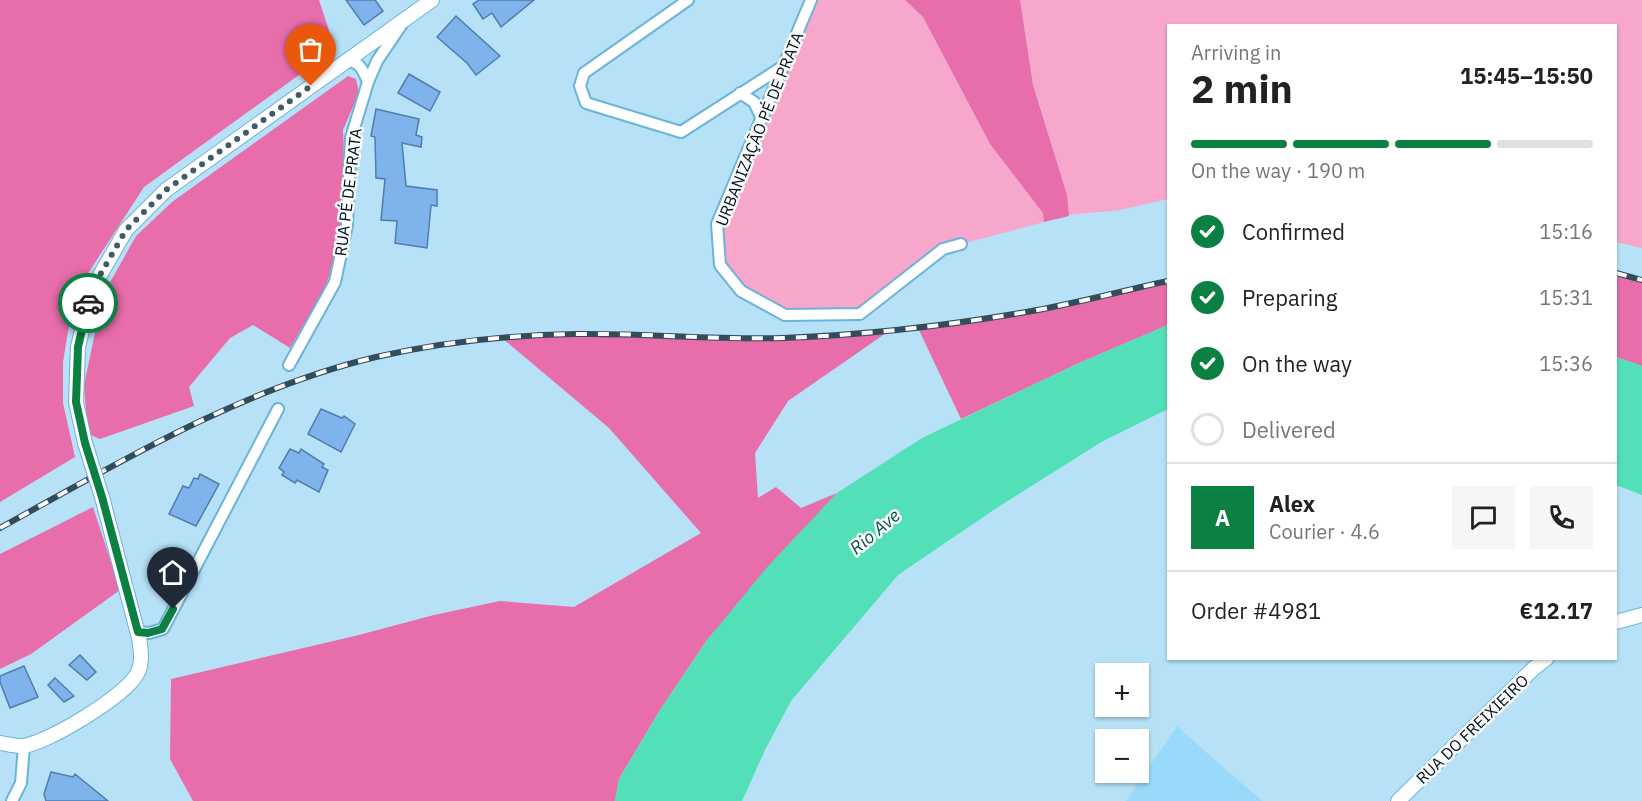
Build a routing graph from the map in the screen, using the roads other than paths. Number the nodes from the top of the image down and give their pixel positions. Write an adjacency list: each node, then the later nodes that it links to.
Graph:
1 (432, 0): 4 (street, RUA PÉ DE PRATA)
2 (687, 0): 8 (street)
3 (811, 0): 6 (street, URBANIZAÇÃO PÉ DE PRATA)
4 (406, 19): 5 (street, RUA PÉ DE PRATA); 7 (street, RUA PÉ DE PRATA)
5 (347, 60): 7 (street); 15 (street, RUA PÉ DE PRATA, bridge)
6 (782, 67): 8 (street); 9 (street, URBANIZAÇÃO PÉ DE PRATA)
7 (368, 82): 11 (street, RUA PÉ DE PRATA)
8 (740, 93): 9 (street)
9 (761, 117): 10 (street, URBANIZAÇÃO PÉ DE PRATA)
10 (961, 244)
11 (289, 365)
12 (278, 409): 15 (street)
13 (1642, 615): 14 (street)
14 (1617, 622)
15 (138, 632): 18 (street, RUA PÉ DE PRATA)
16 (1544, 660): 20 (street, RUA DO FREIXIEIRO)
17 (0, 743): 18 (street)
18 (24, 746): 19 (street)
19 (12, 801)
20 (1398, 801)

